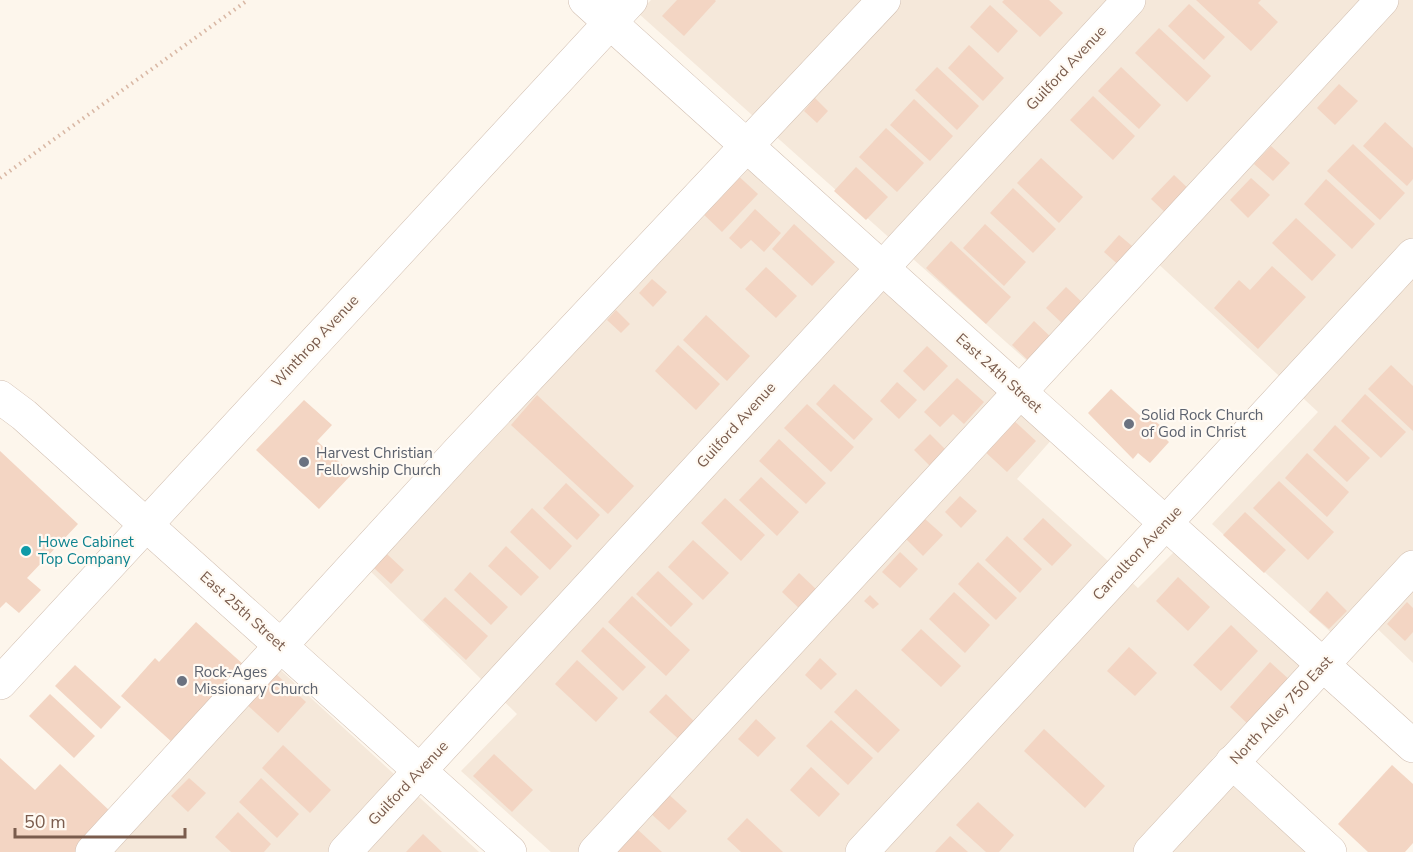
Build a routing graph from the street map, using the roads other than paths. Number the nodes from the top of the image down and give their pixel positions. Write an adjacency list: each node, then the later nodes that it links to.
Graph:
1 (585, 0): 5 (street, East 24th Street)
2 (884, 0): 6 (street)
3 (1129, 0): 8 (street, Guilford Avenue)
4 (1382, 0): 9 (street)
5 (620, 11): 6 (street, East 24th Street); 12 (street, Winthrop Avenue)
6 (746, 146): 8 (street, East 24th Street); 14 (street)
7 (1413, 255): 11 (street, Carrollton Avenue)
8 (881, 267): 9 (street, East 24th Street); 19 (street, Guilford Avenue)
9 (1020, 393): 11 (street, East 24th Street); 23 (street)
10 (0, 397): 12 (street, East 25th Street)
11 (1164, 522): 15 (street, East 24th Street); 24 (street, Carrollton Avenue)
12 (145, 524): 14 (street, East 25th Street); 16 (street, Winthrop Avenue)
13 (1413, 567): 15 (street, North Alley 750 East)
14 (280, 645): 19 (street, East 25th Street); 20 (street)
15 (1322, 666): 17 (street, East 24th Street); 18 (street, North Alley 750 East)
16 (0, 683)
17 (1413, 747)
18 (1233, 762): 25 (street, North Alley 750 East); 26 (street)
19 (420, 770): 21 (street, Guilford Avenue); 22 (street, East 25th Street)
20 (92, 852)
21 (345, 852)
22 (510, 852)
23 (595, 852)
24 (862, 852)
25 (1150, 852)
26 (1330, 852)

